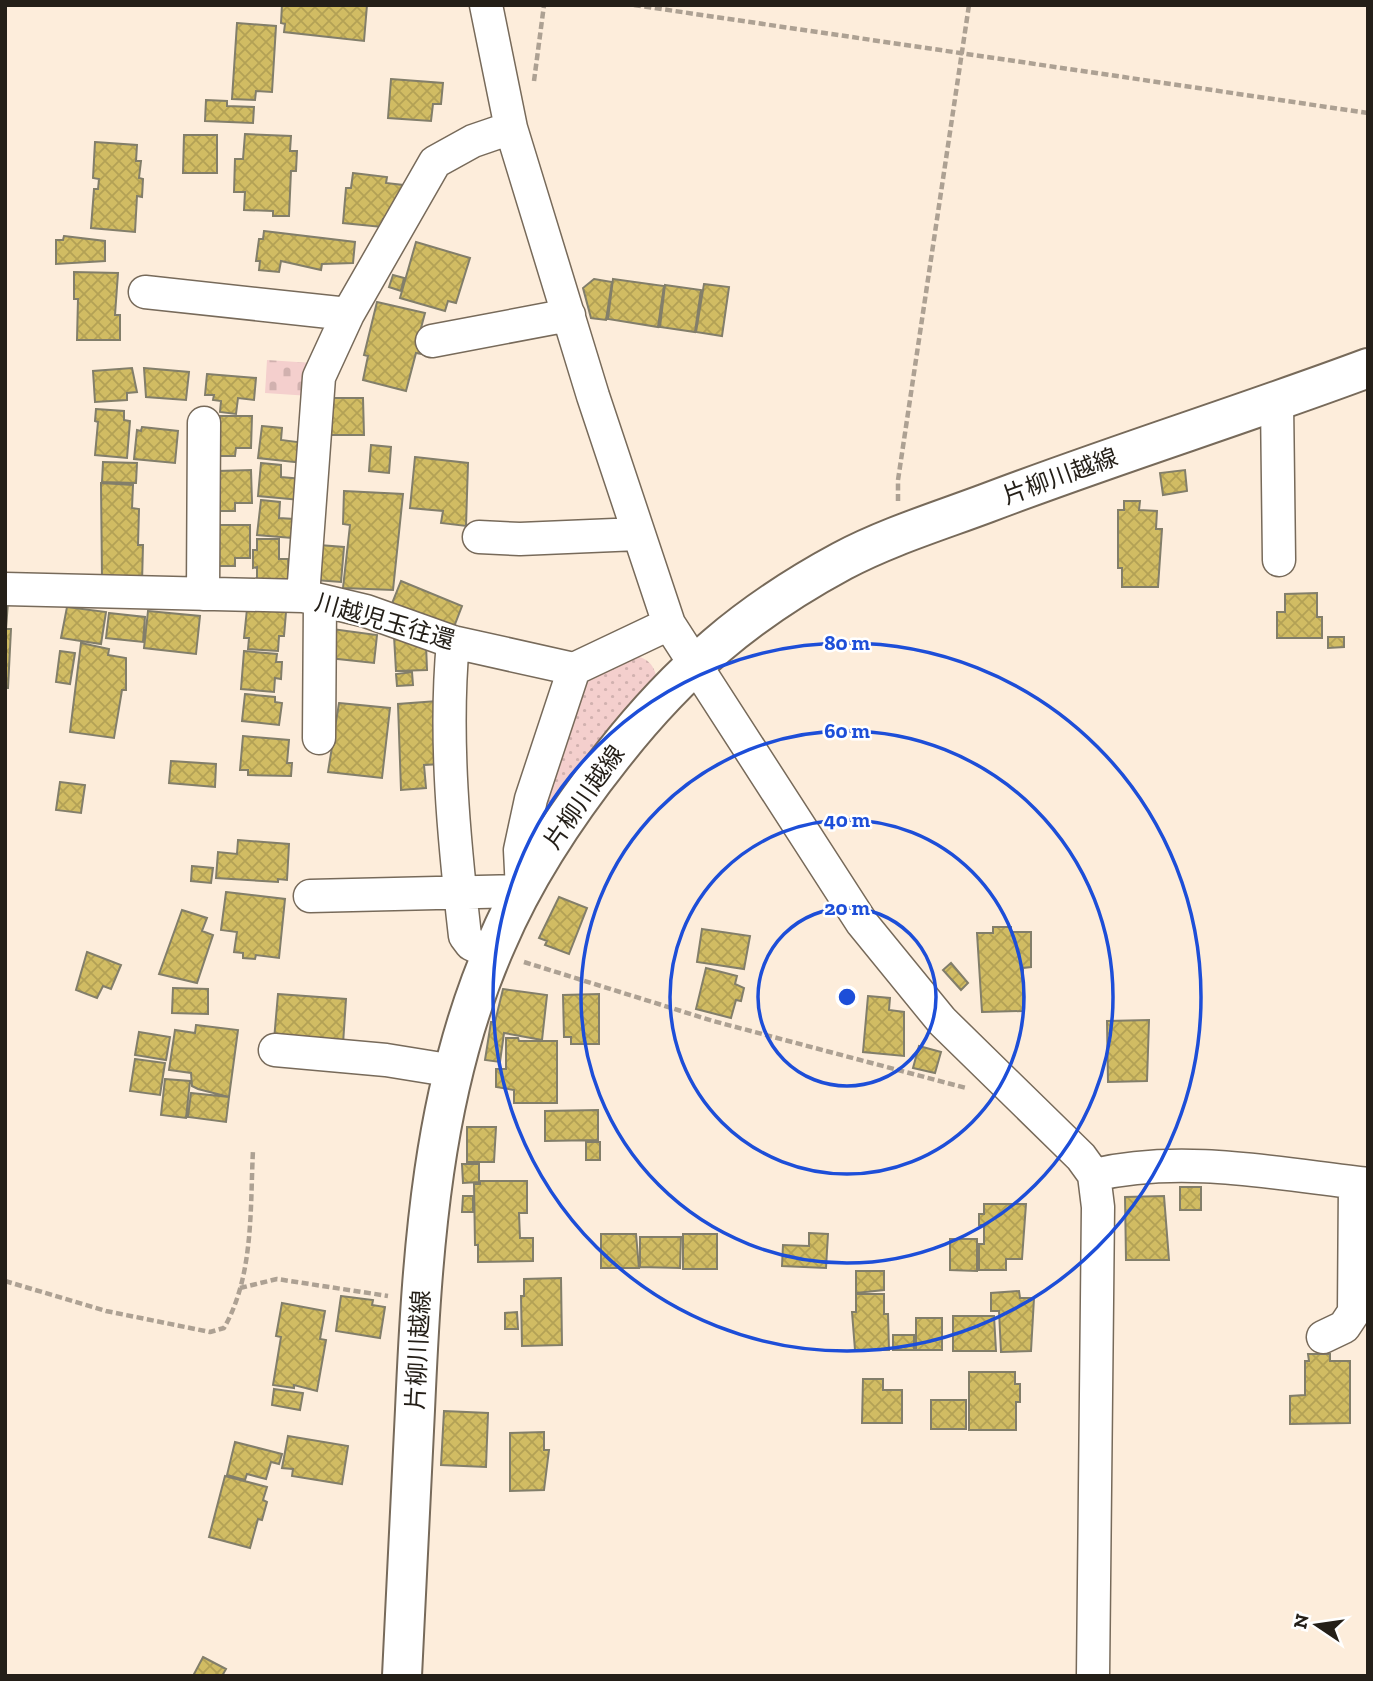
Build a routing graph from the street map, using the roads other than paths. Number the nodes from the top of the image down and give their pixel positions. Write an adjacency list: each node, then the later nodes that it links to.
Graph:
1 (486, 5): 2 (street)
2 (510, 122): 4 (street); 5 (street)
3 (145, 292): 4 (street)
4 (348, 314): 15 (street)
5 (569, 315): 6 (street); 10 (street)
6 (432, 341)
7 (1368, 368): 8 (main road, 片柳川越線)
8 (1277, 402): 12 (street); 18 (main road, 片柳川越線)
9 (204, 423): 14 (street)
10 (638, 534): 11 (street); 16 (street)
11 (478, 537)
12 (1279, 560)
13 (5, 589): 14 (street, 川越児玉往還)
14 (203, 594): 15 (street, 川越児玉往還)
15 (312, 599): 17 (street, 川越児玉往還); 20 (street)
16 (669, 624): 18 (street); 19 (street)
17 (453, 642): 19 (street, 川越児玉往還); 22 (street)
18 (694, 662): 21 (main road, 片柳川越線); 27 (street)
19 (574, 669): 21 (street)
20 (319, 738)
21 (522, 891): 22 (street); 24 (main road, 片柳川越線)
22 (460, 892): 23 (street); 24 (street)
23 (310, 896)
24 (492, 954): 26 (main road, 片柳川越線)
25 (275, 1050): 26 (street)
26 (454, 1071): 30 (main road, 片柳川越線)
27 (1094, 1175): 28 (street); 31 (street)
28 (1361, 1183): 29 (street)
29 (1323, 1337)
30 (402, 1676)
31 (1093, 1676)

